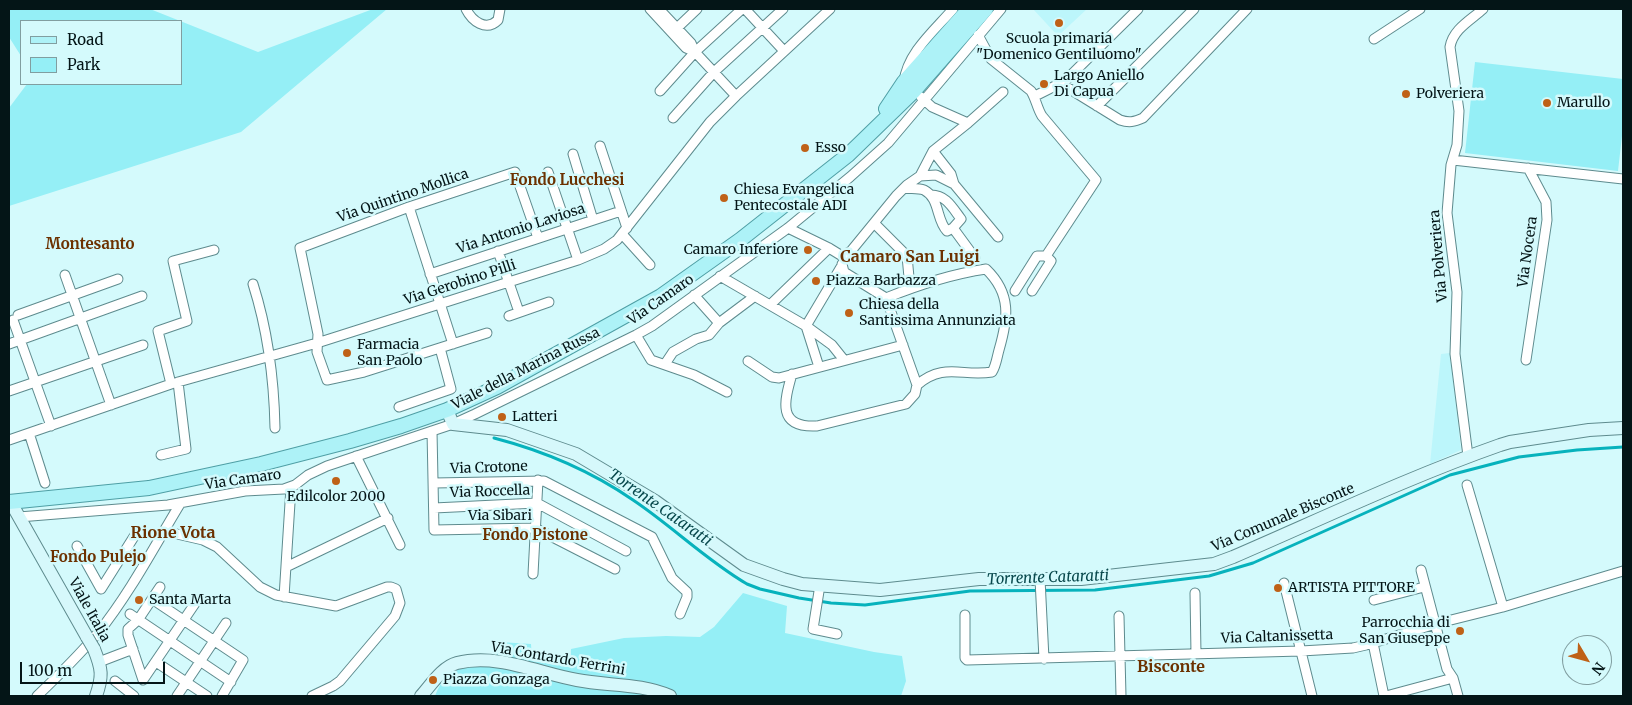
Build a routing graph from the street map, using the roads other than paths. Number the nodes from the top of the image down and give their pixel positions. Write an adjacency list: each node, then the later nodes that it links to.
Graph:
1 (466, 9): 2 (street)
2 (500, 9)
3 (650, 9): 23 (street)
4 (659, 9): 18 (street)
5 (697, 9): 18 (street)
6 (743, 9): 19 (street); 23 (street)
7 (783, 9): 19 (street)
8 (830, 9): 22 (street, Via Gerobino Pilli)
9 (953, 9): 26 (street)
10 (969, 9): 26 (main road, Viale della Marina Russa)
11 (986, 9): 26 (main road, Viale della Marina Russa)
12 (1001, 9): 20 (street, Via Camaro)
13 (1138, 9): 25 (street)
14 (1194, 9): 32 (street)
15 (1247, 9): 32 (street)
16 (1420, 9): 21 (street)
17 (1483, 9): 38 (street, Via Polveriera)
18 (677, 28): 23 (street)
19 (762, 28): 22 (street); 24 (street)
20 (978, 35): 30 (street); 31 (street, Via Camaro)
21 (1374, 39)
22 (784, 51): 29 (street, Via Gerobino Pilli)
23 (695, 52): 24 (street); 27 (street)
24 (714, 72): 29 (street); 33 (street)
25 (1064, 84): 30 (street); 32 (street)
26 (909, 87): 31 (street); 111 (main road, Viale della Marina Russa)
27 (660, 90)
28 (1003, 92): 34 (street)
29 (736, 96): 53 (street, Via Gerobino Pilli)
30 (1035, 96): 60 (street)
31 (924, 101): 34 (street); 52 (street, Via Camaro)
32 (1097, 106)
33 (673, 118)
34 (968, 123): 36 (street)
35 (600, 146): 47 (street)
36 (933, 151): 41 (street); 43 (street)
37 (573, 154): 48 (street)
38 (1453, 160): 39 (street); 123 (street, Via Polveriera)
39 (1528, 168): 42 (street); 98 (street, Via Nocera)
40 (548, 172): 51 (street)
41 (920, 176): 43 (street); 44 (street)
42 (1623, 179)
43 (954, 184): 54 (street)
44 (904, 188): 45 (street); 49 (street)
45 (930, 195): 50 (street); 50 (street)
46 (409, 207): 55 (street, Via Quintino Mollica); 65 (street); 90 (street, Via Quintino Mollica)
47 (621, 210): 48 (street, Via Antonio Laviosa); 53 (street)
48 (593, 220): 51 (street, Via Antonio Laviosa)
49 (874, 223): 59 (street); 71 (street)
50 (954, 226): 61 (street)
51 (567, 228): 55 (street, Via Antonio Laviosa); 62 (street)
52 (788, 228): 56 (street); 67 (street, Via Camaro)
53 (625, 231): 62 (street, Via Gerobino Pilli); 63 (street)
54 (998, 237)
55 (538, 238): 58 (street, Via Antonio Laviosa)
56 (829, 248): 59 (street); 81 (street)
57 (214, 250): 105 (street)
58 (498, 251): 65 (street, Via Antonio Laviosa); 69 (street)
59 (842, 256): 64 (street)
60 (1046, 256): 72 (street); 73 (street)
61 (975, 258)
62 (578, 260): 69 (street, Via Gerobino Pilli)
63 (650, 265)
64 (842, 267): 78 (street); 86 (street)
65 (430, 274): 80 (street)
66 (64, 275): 75 (street)
67 (720, 276): 74 (street, Via Camaro); 77 (street)
68 (118, 279): 75 (street)
69 (509, 282): 80 (street, Via Gerobino Pilli); 82 (street)
70 (253, 284): 96 (street)
71 (910, 288): 78 (street); 106 (street)
72 (1015, 291)
73 (1032, 291)
74 (694, 295): 85 (street); 88 (street, Via Camaro)
75 (72, 296): 84 (street); 89 (street)
76 (142, 296): 84 (street)
77 (755, 296): 81 (street); 85 (street)
78 (886, 298): 94 (street)
79 (549, 302): 82 (street)
80 (440, 304): 90 (street, Via Gerobino Pilli); 92 (street)
81 (770, 305): 86 (street)
82 (520, 312): 83 (street)
83 (508, 316)
84 (80, 318): 89 (street); 99 (street)
85 (719, 323): 101 (street)
86 (806, 326): 97 (street); 102 (street)
87 (487, 333): 92 (street)
88 (636, 336): 101 (street); 112 (street, Via Camaro)
89 (20, 340): 91 (street); 104 (street)
90 (317, 343): 95 (street); 96 (street, Via Gerobino Pilli)
91 (9, 344)
92 (453, 344): 95 (street)
93 (143, 345): 99 (street)
94 (902, 345): 97 (street); 106 (street)
95 (440, 348): 110 (street)
96 (270, 356): 105 (street, Via Gerobino Pilli); 115 (street)
97 (844, 360): 102 (street)
98 (1526, 360)
99 (95, 361): 104 (street); 109 (street)
100 (748, 361): 103 (street)
101 (665, 364): 108 (street)
102 (819, 367): 103 (street)
103 (792, 374): 106 (street)
104 (35, 382): 107 (street); 114 (street)
105 (174, 383): 109 (street, Via Gerobino Pilli); 121 (street)
106 (917, 385)
107 (9, 391)
108 (727, 392)
109 (110, 405): 114 (street, Via Gerobino Pilli)
110 (399, 407)
111 (447, 410): 113 (street); 129 (main road, Viale della Marina Russa)
112 (485, 410): 113 (street, Via Camaro); 116 (street)
113 (453, 424): 116 (street, Via Comunale Bisconte); 118 (street, Via Camaro)
114 (51, 426): 119 (street, Via Gerobino Pilli)
115 (275, 428)
116 (493, 428): 150 (street, Via Comunale Bisconte)
117 (1623, 428): 123 (street, Via Comunale Bisconte)
118 (432, 431): 122 (street, Via Camaro); 126 (street)
119 (29, 433): 120 (street, Via Gerobino Pilli); 125 (street)
120 (9, 440)
121 (162, 456)
122 (356, 456): 128 (street, Via Camaro); 134 (street)
123 (1468, 456): 146 (street, Via Comunale Bisconte)
124 (538, 480): 126 (street, Via Crotone); 131 (street); 158 (street, Via Crotone)
125 (46, 483)
126 (434, 483): 132 (street)
127 (1467, 484): 156 (street)
128 (291, 487): 130 (street, Via Camaro); 141 (street)
129 (9, 500): 133 (street, Viale Italia)
130 (180, 504): 133 (street, Via Camaro); 136 (street)
131 (537, 504): 132 (street, Via Roccella); 135 (street); 140 (street, Via Roccella)
132 (434, 508): 135 (street, Via Sibari)
133 (14, 517): 174 (street, Viale Italia, bridge)
134 (388, 518): 138 (street); 141 (street)
135 (536, 528): 142 (street, Via Sibari); 145 (street)
136 (164, 531): 152 (street); 181 (street)
137 (135, 535): 139 (street)
138 (400, 545)
139 (76, 546)
140 (626, 551)
141 (286, 567): 152 (street)
142 (615, 569)
143 (1420, 570): 149 (street)
144 (1623, 571): 156 (street, Via Caltanissetta)
145 (533, 574)
146 (1040, 582): 150 (street, Via Comunale Bisconte); 173 (street)
147 (1284, 583): 170 (street)
148 (160, 587): 153 (street)
149 (1424, 587): 154 (street); 164 (street)
150 (819, 590): 165 (street)
151 (1195, 593): 171 (street)
152 (284, 597): 187 (street)
153 (152, 599): 161 (street); 162 (street)
154 (1374, 600)
155 (196, 602): 162 (street)
156 (1503, 606): 164 (street, Via Caltanissetta)
157 (130, 614): 161 (street)
158 (680, 614)
159 (965, 615): 173 (street, Via Caltanissetta)
160 (1119, 616): 172 (street)
161 (138, 620): 166 (street); 169 (street)
162 (184, 620): 166 (street); 167 (street)
163 (226, 623): 167 (street)
164 (1435, 624): 168 (street, Via Caltanissetta); 177 (street)
165 (837, 634)
166 (170, 641): 175 (street); 176 (street)
167 (214, 641): 176 (street); 180 (street)
168 (1373, 643): 170 (street, Via Caltanissetta); 192 (street)
169 (133, 649): 174 (street); 175 (street)
170 (1301, 651): 171 (street, Via Caltanissetta); 191 (street)
171 (1196, 654): 172 (street, Via Caltanissetta)
172 (1119, 656): 173 (street, Via Caltanissetta); 190 (street)
173 (1044, 659)
174 (99, 662): 182 (street, Viale Italia)
175 (156, 662): 179 (street)
176 (200, 662): 179 (street); 180 (street)
177 (1453, 678): 192 (street); 193 (street)
178 (116, 681): 183 (street)
179 (186, 682): 184 (street); 185 (street)
180 (231, 682): 186 (street)
181 (37, 696)
182 (96, 696)
183 (134, 696)
184 (177, 696)
185 (207, 696)
186 (222, 696)
187 (312, 696)
188 (421, 696): 189 (street, Via Contardo Ferrini)
189 (670, 696)
190 (1121, 696)
191 (1312, 696)
192 (1385, 696)
193 (1458, 696)

